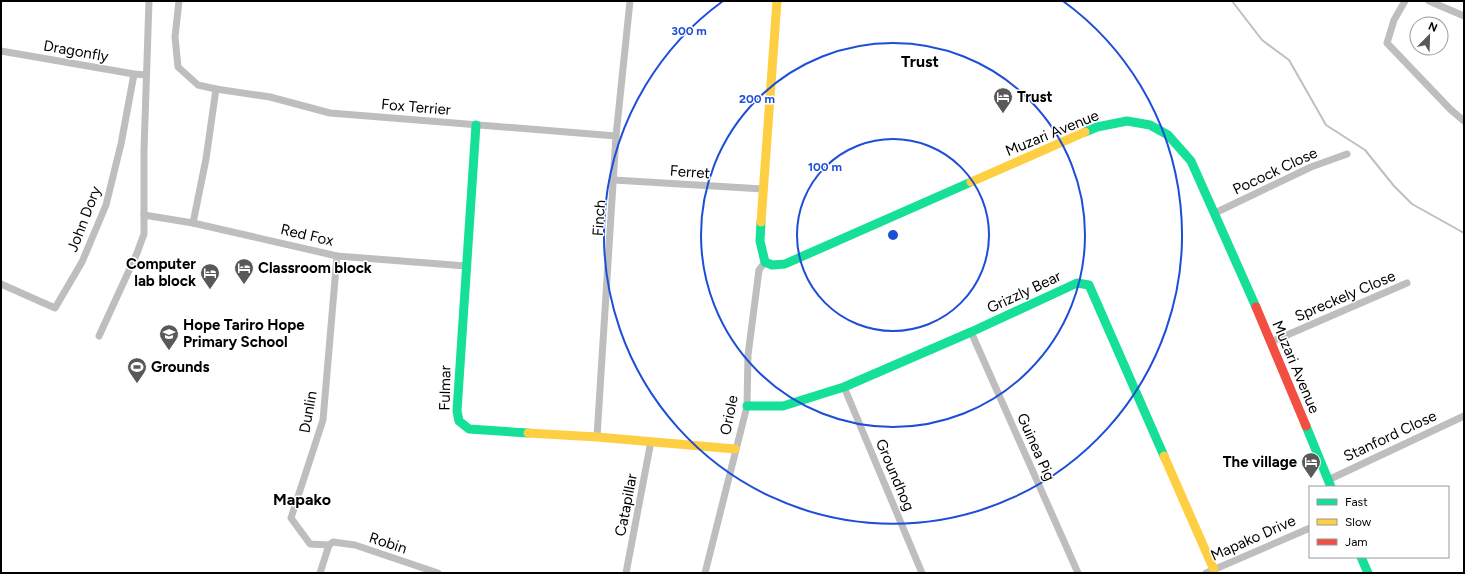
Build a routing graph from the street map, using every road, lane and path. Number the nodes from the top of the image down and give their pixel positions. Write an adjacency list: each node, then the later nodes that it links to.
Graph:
1 (148, 1): 10 (street)
2 (179, 1): 11 (street, Fox Terrier)
3 (630, 1): 14 (street, Finch)
4 (777, 1): 17 (street)
5 (1405, 1): 12 (street)
6 (1429, 1): 7 (street)
7 (1464, 16)
8 (1, 51): 9 (street, Dragonfly)
9 (134, 74): 10 (street, Dragonfly); 25 (street, John Dory)
10 (146, 75): 19 (street)
11 (216, 90): 13 (street, Fox Terrier); 20 (street)
12 (1464, 121)
13 (476, 125): 14 (street, Fox Terrier); 23 (street, Fulmar)
14 (616, 136): 16 (street, Finch)
15 (1347, 154): 18 (street, Pocock Close)
16 (614, 180): 17 (street, Ferret); 32 (street, Finch)
17 (763, 189): 22 (street)
18 (1215, 213): 22 (street, Muzari Avenue); 28 (street, Muzari Avenue)
19 (144, 215): 20 (street, Red Fox); 27 (street)
20 (193, 223): 21 (street, Red Fox)
21 (337, 256): 23 (street, Red Fox); 37 (street, Dunlin)
22 (765, 262): 30 (street, Oriole)
23 (466, 266): 32 (street, Fulmar)
24 (1407, 283): 28 (street, Spreckely Close)
25 (1, 284)
26 (971, 332): 29 (street, Grizzly Bear); 39 (street, Grizzly Bear); 45 (street, Guinea Pig)
27 (99, 336)
28 (1271, 342): 35 (street, Muzari Avenue)
29 (844, 387): 30 (street, Grizzly Bear); 44 (street, Groundhog)
30 (747, 406): 34 (street, Oriole)
31 (1464, 416): 35 (street, Stanford Close)
32 (598, 437): 33 (street, Fulmar)
33 (651, 441): 34 (street, Fulmar); 42 (street, Catapillar)
34 (735, 449): 43 (street, Oriole)
35 (1330, 484)
36 (1309, 528): 39 (street, Mapako Drive)
37 (329, 545): 40 (street); 41 (street, Robin)
38 (1362, 558): 46 (street)
39 (1210, 571)
40 (320, 573)
41 (438, 573)
42 (626, 573)
43 (705, 573)
44 (922, 573)
45 (1078, 573)
46 (1368, 573)

